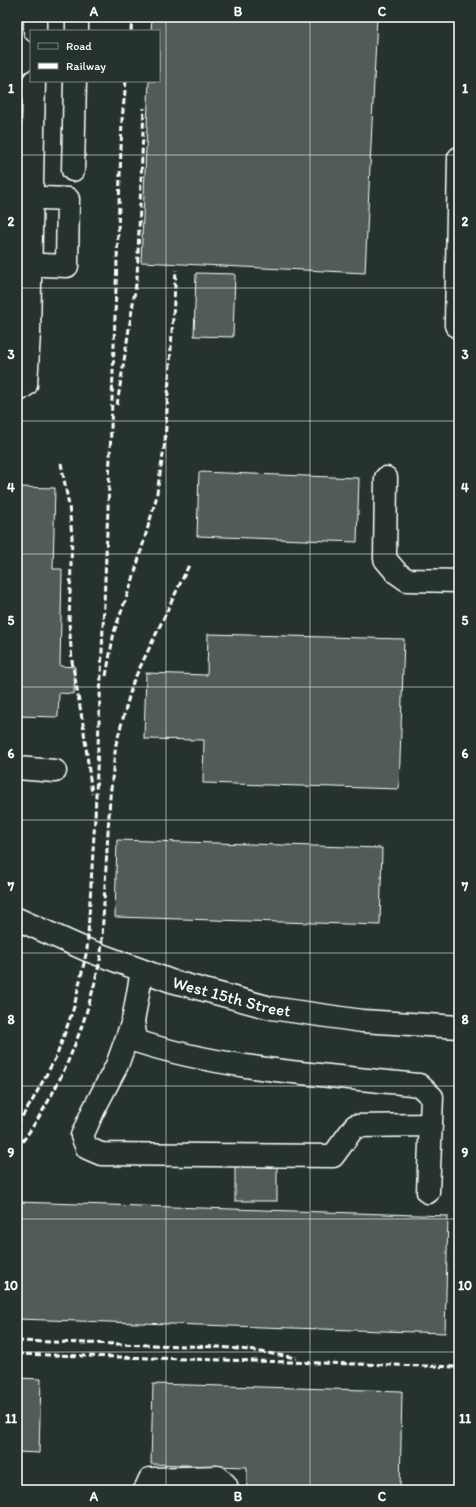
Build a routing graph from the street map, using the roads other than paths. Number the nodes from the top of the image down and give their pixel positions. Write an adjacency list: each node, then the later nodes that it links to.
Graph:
1 (35, 17): 3 (street)
2 (77, 17): 4 (street)
3 (35, 30)
4 (76, 30)
5 (34, 82): 9 (street)
6 (75, 82): 8 (street)
7 (459, 158): 11 (street)
8 (73, 170)
9 (24, 197): 10 (street); 10 (street)
10 (24, 264): 12 (street)
11 (459, 328)
12 (23, 332): 13 (street)
13 (17, 391)
14 (386, 478): 15 (street)
15 (459, 581)
16 (17, 768): 17 (street)
17 (55, 771)
18 (17, 919): 19 (street, West 15th Street)
19 (142, 971): 20 (street); 21 (street, West 15th Street)
20 (133, 1021): 22 (street); 22 (street)
21 (459, 1026)
22 (431, 1125): 23 (street)
23 (428, 1192)
24 (145, 1490): 25 (street)
25 (227, 1490)

